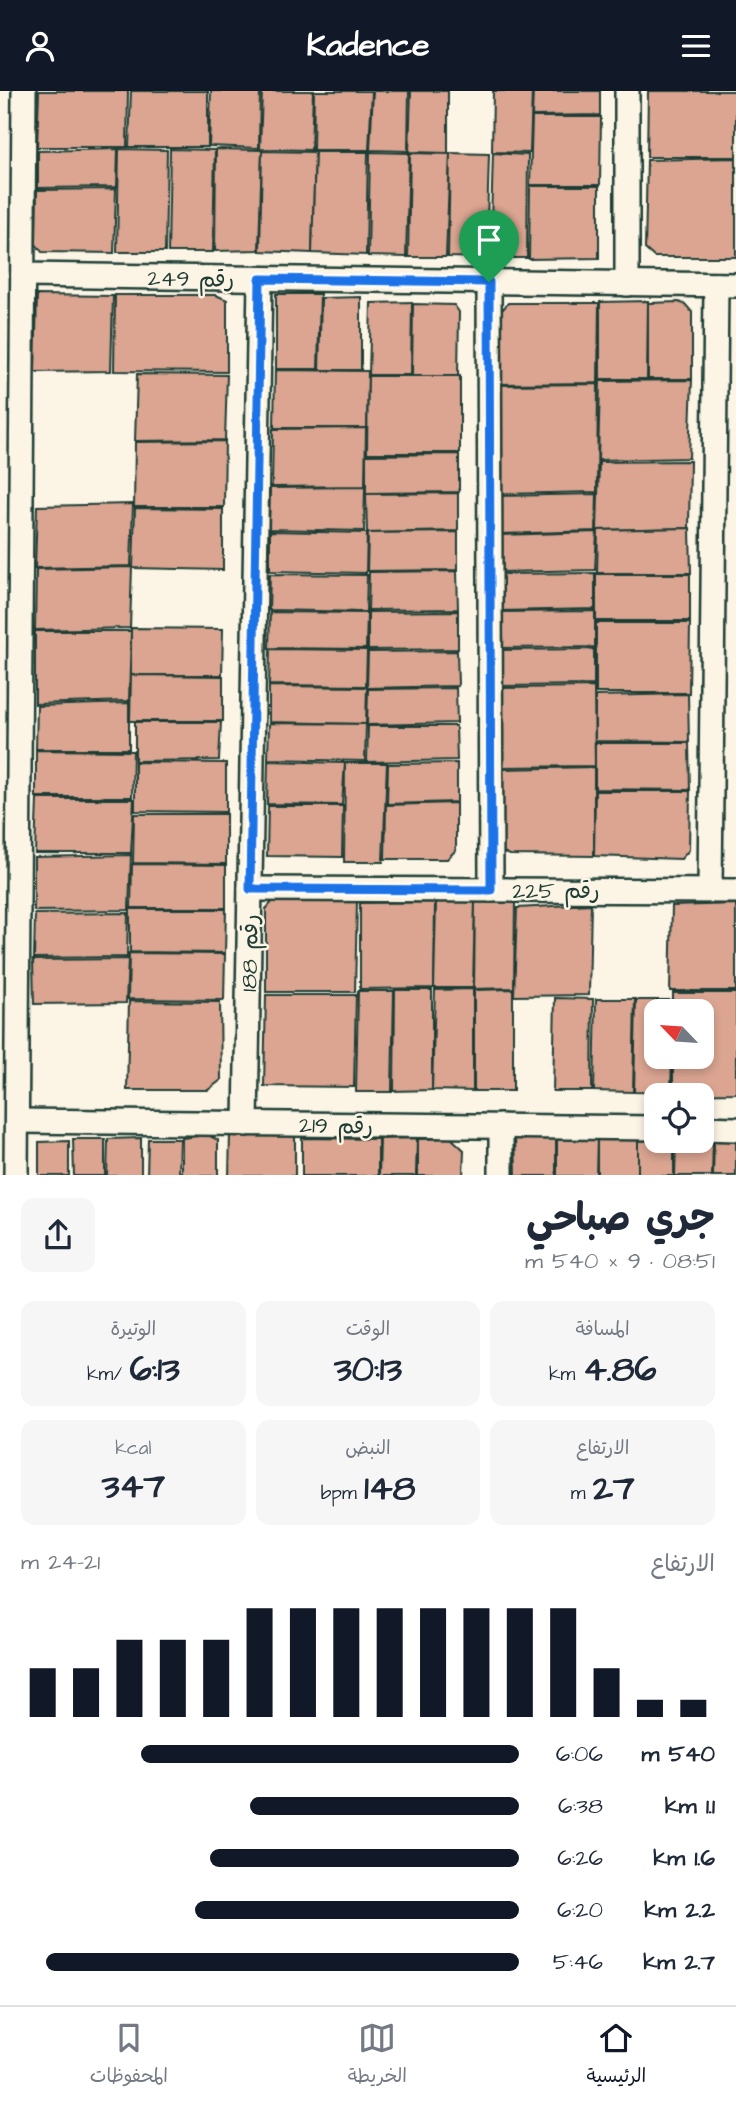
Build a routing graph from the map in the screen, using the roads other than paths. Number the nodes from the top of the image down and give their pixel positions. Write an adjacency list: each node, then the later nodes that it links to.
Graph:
1 (24, 91): 3 (street)
2 (627, 91): 6 (street)
3 (23, 275): 4 (street, رقم 249); 8 (street)
4 (260, 279): 5 (street, رقم 249); 9 (street, رقم 188)
5 (489, 282): 6 (street, رقم 249); 10 (street)
6 (626, 284): 7 (street, رقم 249)
7 (726, 285): 11 (street)
8 (10, 703): 13 (street)
9 (250, 889): 10 (street, رقم 225); 14 (street, رقم 188)
10 (491, 890): 11 (street, رقم 225)
11 (710, 890): 12 (street, رقم 225)
12 (736, 891)
13 (17, 1121): 14 (street, رقم 219); 19 (street)
14 (246, 1124): 15 (street, رقم 219)
15 (501, 1126): 16 (street, رقم 219); 20 (street)
16 (644, 1128)
17 (714, 1128): 18 (street)
18 (736, 1129)
19 (16, 1175)
20 (501, 1175)

